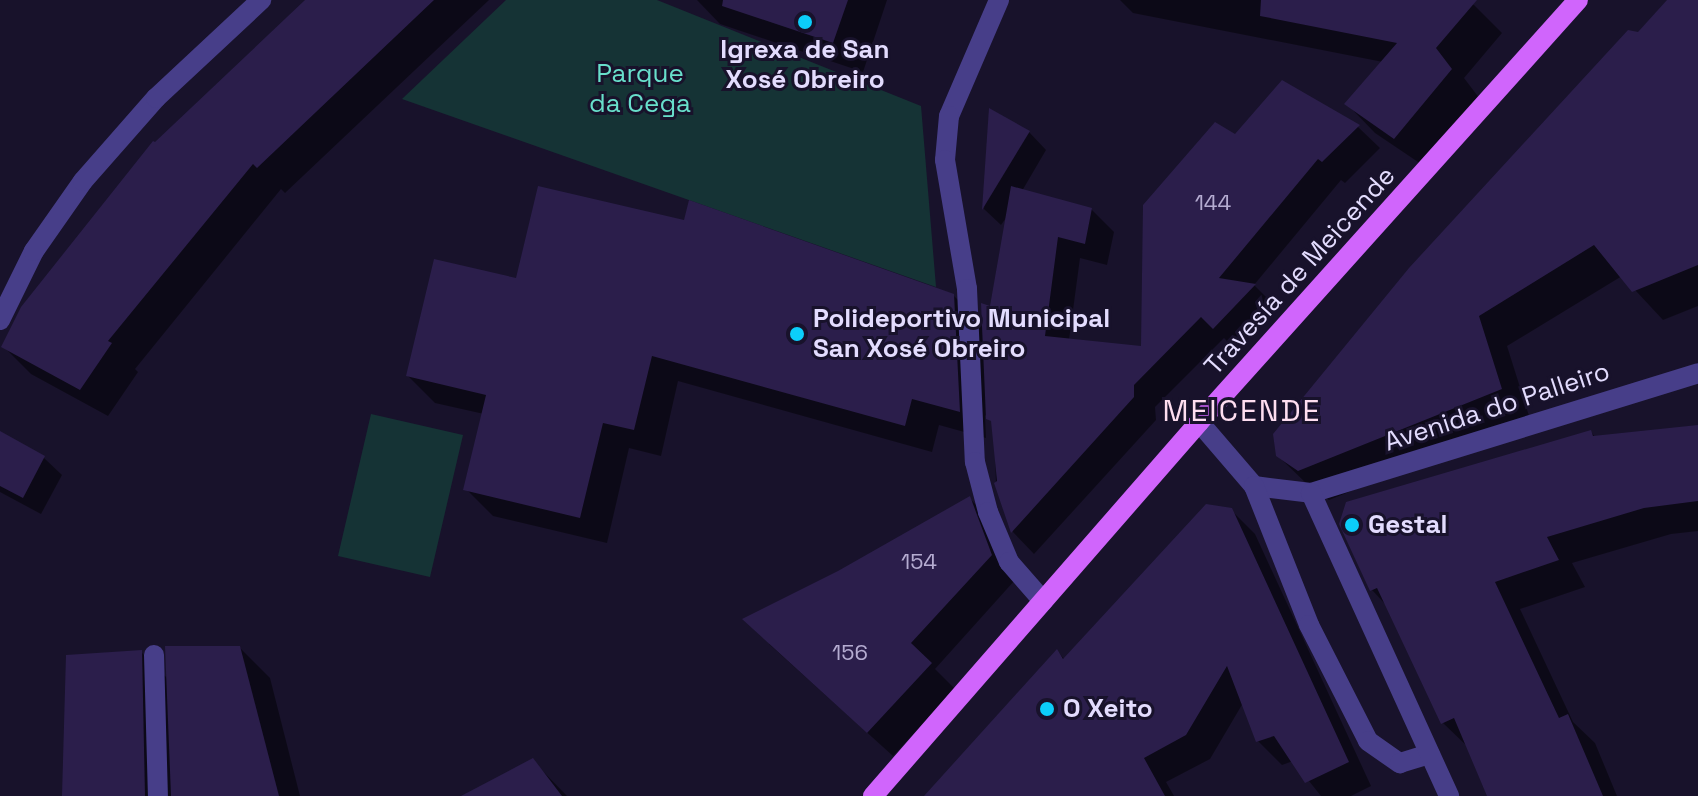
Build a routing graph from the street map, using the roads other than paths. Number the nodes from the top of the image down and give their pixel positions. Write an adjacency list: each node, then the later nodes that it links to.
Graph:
1 (261, 0): 4 (street)
2 (999, 0): 9 (street)
3 (1578, 0): 6 (main road, Travesía de Meicende)
4 (0, 320)
5 (1698, 373): 8 (street, Avenida do Palleiro)
6 (1199, 422): 7 (street); 9 (main road, Travesía de Meicende)
7 (1254, 486): 8 (street); 11 (street)
8 (1311, 493): 11 (street)
9 (1043, 601): 13 (main road, Travesía de Meicende)
10 (154, 655): 12 (street)
11 (1430, 754): 14 (street)
12 (158, 796)
13 (873, 796)
14 (1449, 796)

